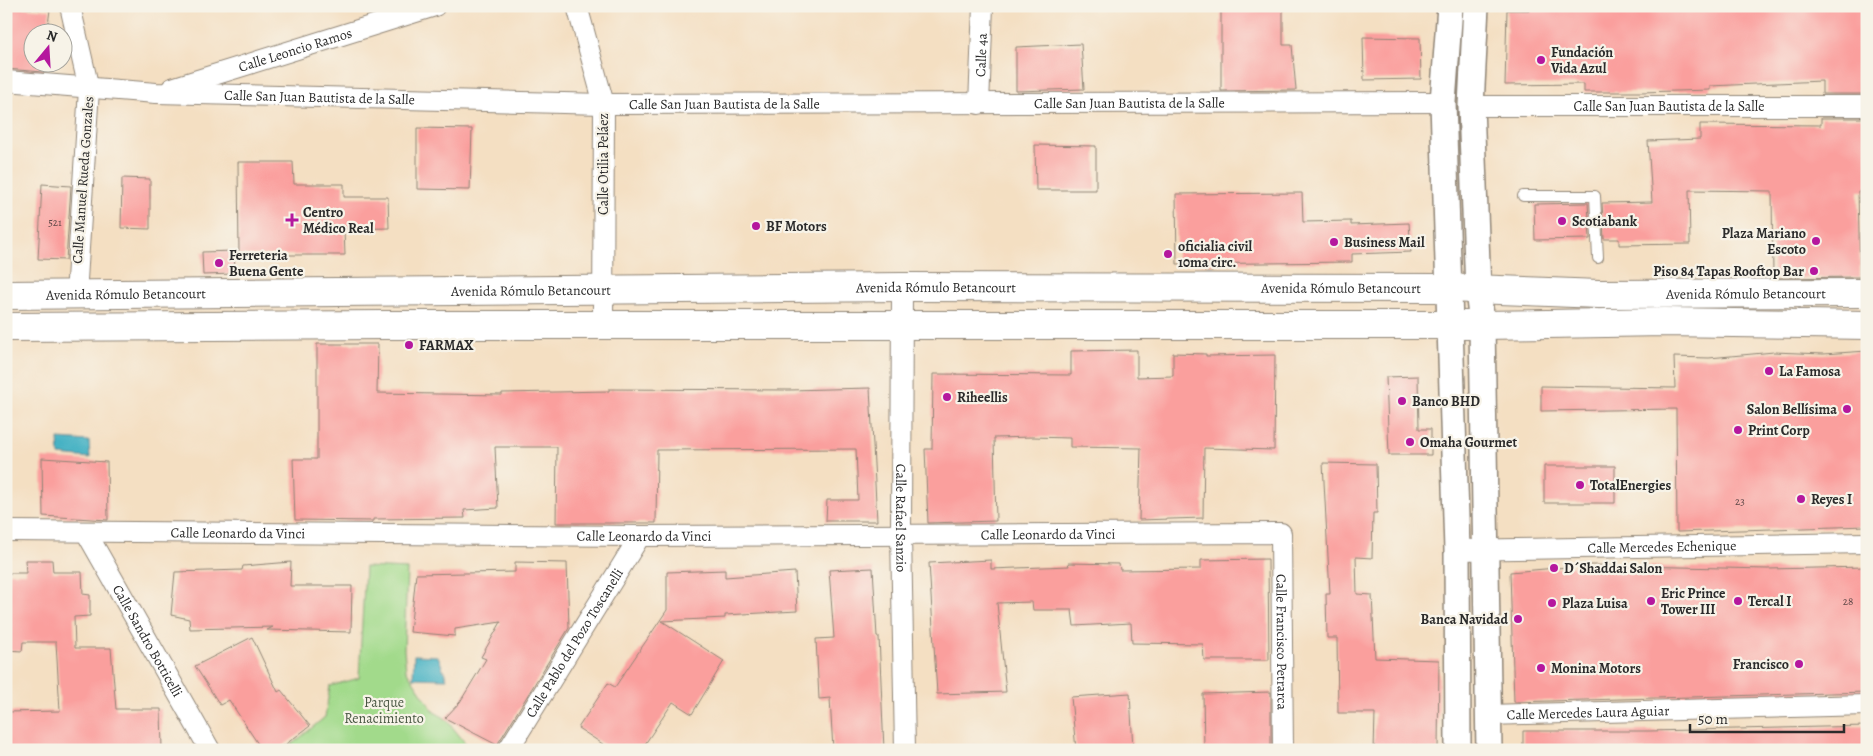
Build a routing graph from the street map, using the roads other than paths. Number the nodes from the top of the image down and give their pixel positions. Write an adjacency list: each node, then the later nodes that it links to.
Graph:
1 (70, 6): 8 (street, Calle Manuel Rueda Gonzales)
2 (435, 6): 9 (street, Calle Leoncio Ramos)
3 (577, 6): 11 (street, Calle Otilia Peláez)
4 (982, 6): 12 (street, Calle 4a)
5 (1450, 6): 10 (street)
6 (1476, 6): 13 (street)
7 (6, 81): 8 (street, Calle San Juan Bautista de la Salle)
8 (89, 89): 9 (street, Calle San Juan Bautista de la Salle); 23 (street, Calle Manuel Rueda Gonzales)
9 (156, 93): 11 (street, Calle San Juan Bautista de la Salle)
10 (1443, 102): 12 (street, Calle San Juan Bautista de la Salle); 19 (street)
11 (604, 104): 12 (street, Calle San Juan Bautista de la Salle); 17 (street, Calle Otilia Peláez)
12 (979, 104)
13 (1471, 106): 14 (street, Calle San Juan Bautista de la Salle); 20 (street)
14 (1867, 106)
15 (1522, 196): 16 (lane)
16 (1598, 258)
17 (603, 288): 18 (main road, Avenida Rómulo Betancourt); 23 (main road, Avenida Rómulo Betancourt); 28 (street, Calle Otilia Peláez)
18 (902, 288): 19 (main road, Avenida Rómulo Betancourt); 24 (street, Calle Rafael Sanzio)
19 (1448, 288): 20 (main road, Avenida Rómulo Betancourt); 25 (street)
20 (1478, 290): 21 (main road, Avenida Rómulo Betancourt); 26 (street)
21 (1867, 293)
22 (6, 295): 23 (main road, Avenida Rómulo Betancourt)
23 (76, 296)
24 (901, 325): 25 (main road, Avenida Rómulo Betancourt); 28 (main road, Avenida Rómulo Betancourt); 33 (street, Calle Rafael Sanzio)
25 (1449, 325): 26 (main road, Avenida Rómulo Betancourt); 37 (street)
26 (1482, 325): 27 (main road, Avenida Rómulo Betancourt); 36 (street)
27 (1867, 325)
28 (603, 326): 29 (main road, Avenida Rómulo Betancourt)
29 (6, 327)
30 (6, 531): 31 (street, Calle Leonardo da Vinci)
31 (86, 532): 34 (street, Calle Leonardo da Vinci); 40 (street, Calle Sandro Botticelli)
32 (1281, 533): 33 (street, Calle Leonardo da Vinci); 43 (street, Calle Francisco Petrarca)
33 (901, 534): 34 (street, Calle Leonardo da Vinci); 42 (street, Calle Rafael Sanzio)
34 (640, 536): 41 (street, Calle Pablo del Pozo Toscanelli)
35 (1867, 543): 36 (street, Calle Mercedes Echenique)
36 (1487, 549): 37 (street, Calle Mercedes Echenique); 39 (street)
37 (1457, 550): 44 (street)
38 (1867, 705): 39 (street, Calle Mercedes Laura Aguiar)
39 (1489, 715): 45 (street)
40 (210, 750)
41 (508, 750)
42 (904, 750)
43 (1283, 750)
44 (1458, 750)
45 (1489, 750)

